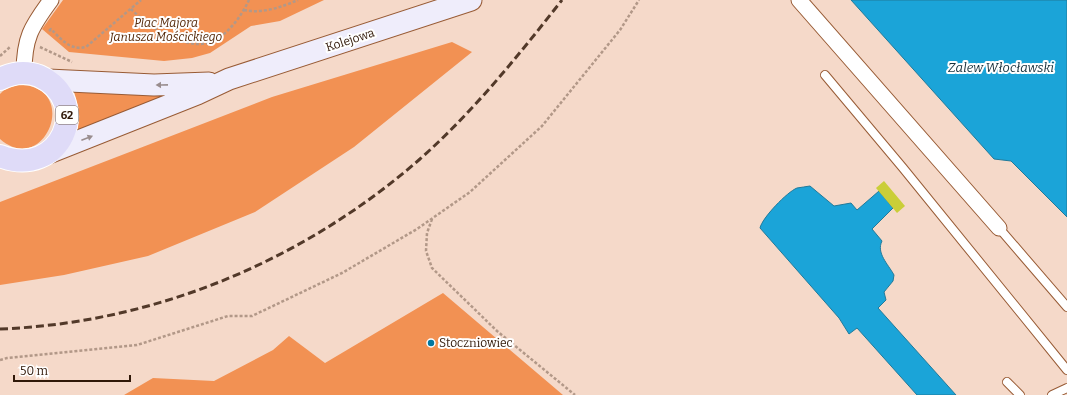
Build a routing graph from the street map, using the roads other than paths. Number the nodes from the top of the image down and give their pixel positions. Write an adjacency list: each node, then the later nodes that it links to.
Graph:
1 (51, 0): 5 (street)
2 (471, 0): 6 (main road, Kolejowa)
3 (799, 0): 10 (street)
4 (825, 75): 12 (lane)
5 (7, 76): 7 (main road)
6 (229, 79): 7 (main road, Kolejowa, one-way to 7); 8 (main road, Kolejowa, one-way to 6)
7 (48, 80): 8 (main road, 62)
8 (51, 152): 9 (main road)
9 (0, 156)
10 (999, 228): 11 (lane)
11 (1067, 307)
12 (1067, 370)
13 (1007, 382): 15 (lane)
14 (1067, 388): 16 (lane)
15 (1020, 395)
16 (1052, 395)

